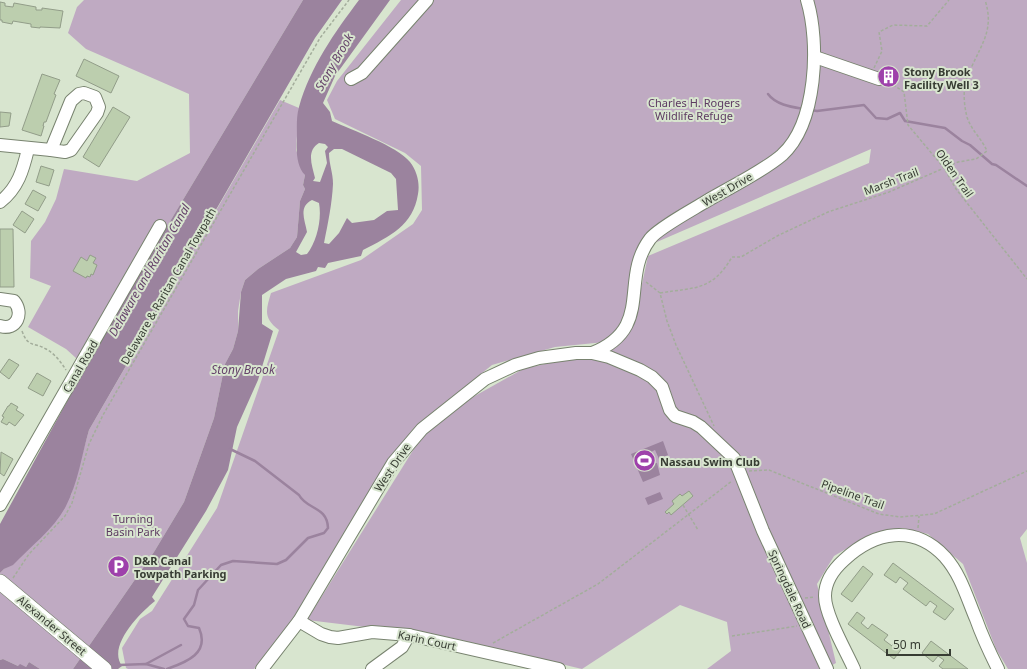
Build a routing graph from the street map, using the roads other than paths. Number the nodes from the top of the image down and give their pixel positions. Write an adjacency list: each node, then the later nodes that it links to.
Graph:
1 (426, 0): 5 (street)
2 (808, 0): 3 (street, West Drive)
3 (815, 57): 4 (street); 13 (street, West Drive)
4 (874, 78)
5 (351, 79)
6 (0, 145): 7 (street)
7 (28, 149): 8 (street); 9 (street)
8 (51, 150): 8 (street)
9 (0, 202)
10 (160, 226): 14 (street, Canal Road)
11 (0, 299): 12 (street)
12 (0, 326)
13 (592, 353): 15 (street, West Drive); 17 (street, West Drive)
14 (0, 505)
15 (754, 510): 23 (street, Springdale Road)
16 (5, 582): 19 (main road, Alexander Street)
17 (299, 621): 18 (street, Karin Court); 20 (street, West Drive)
18 (408, 635): 21 (street); 22 (street, Karin Court)
19 (104, 669)
20 (262, 669)
21 (372, 669)
22 (559, 669)
23 (827, 669)
24 (854, 669): 25 (street)
25 (998, 669)

